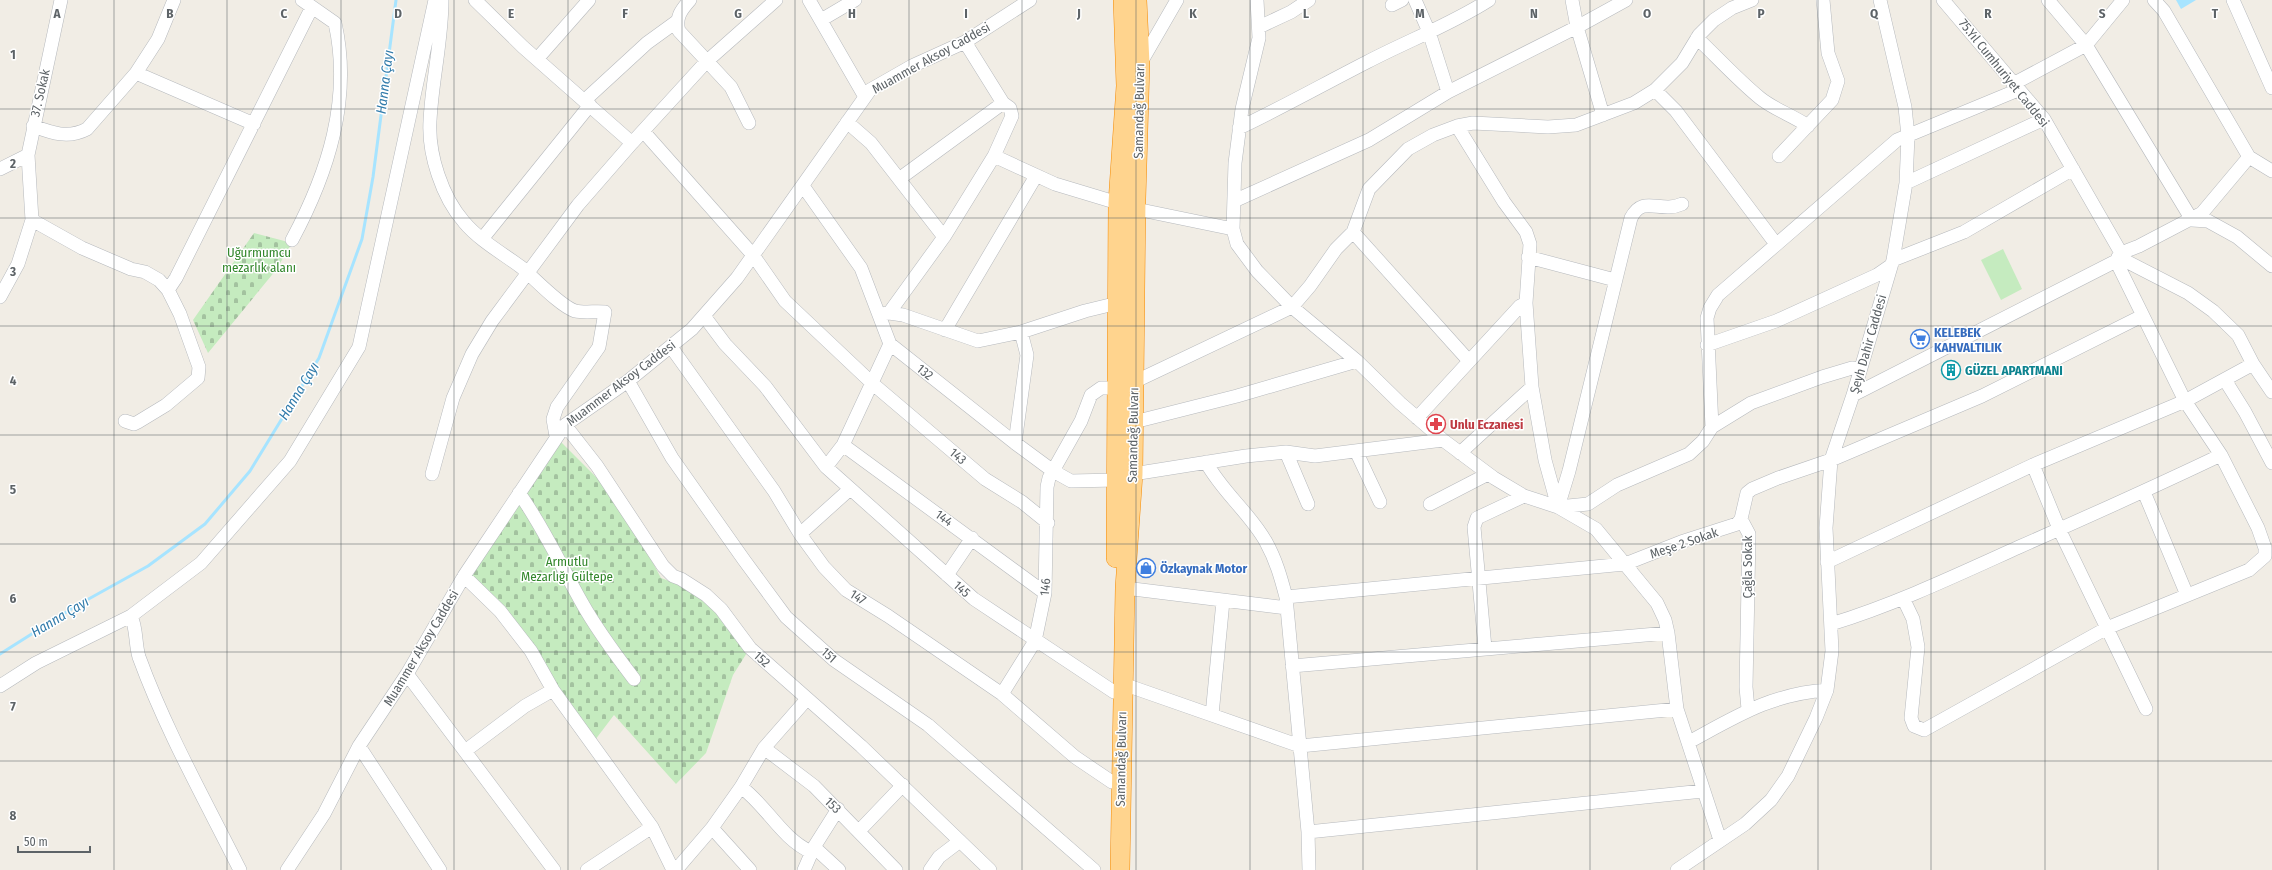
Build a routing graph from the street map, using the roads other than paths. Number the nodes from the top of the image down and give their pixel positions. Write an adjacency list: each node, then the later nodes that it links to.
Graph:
1 (61, 0): 55 (street, 37. Sokak)
2 (174, 0): 42 (street)
3 (435, 0): 163 (street)
4 (442, 0): 82 (street)
5 (475, 0): 39 (street)
6 (589, 0): 39 (street)
7 (776, 0): 40 (street)
8 (809, 0): 31 (street)
9 (855, 0): 31 (street)
10 (1123, 0): 74 (highway, Samandağ Bulvarı)
11 (1137, 0): 41 (highway, Samandağ Bulvarı)
12 (1177, 0): 41 (street)
13 (1257, 0): 33 (street)
14 (1309, 0): 33 (street)
15 (1415, 0): 35 (street)
16 (1489, 0): 35 (street)
17 (1572, 0): 34 (street)
18 (1626, 0): 34 (street)
19 (1752, 0): 30 (street)
20 (1823, 0): 57 (street)
21 (1880, 0): 60 (street, Şeyh Dahir Caddesi)
22 (1943, 0): 43 (street, 75.Yıl Cumhuriyet Caddesi)
23 (2048, 0): 38 (street)
24 (2123, 0): 38 (street)
25 (2154, 0): 65 (street)
26 (2232, 0): 44 (street)
27 (688, 1): 32 (street)
28 (1026, 1): 37 (street, Muammer Aksoy Caddesi)
29 (307, 3): 54 (street); 83 (street)
30 (1728, 4): 36 (street)
31 (821, 20): 47 (street)
32 (676, 22): 40 (street); 48 (street)
33 (1259, 27): 58 (street)
34 (1577, 27): 46 (street); 50 (street)
35 (1429, 32): 46 (street); 58 (street)
36 (1697, 38): 45 (street); 57 (street)
37 (965, 42): 47 (street, Muammer Aksoy Caddesi); 49 (street)
38 (2086, 45): 43 (street); 78 (street)
39 (538, 59): 48 (street)
40 (706, 62): 53 (street); 59 (street)
41 (1140, 64): 76 (highway, Samandağ Bulvarı)
42 (136, 73): 54 (street); 55 (street)
43 (2015, 87): 51 (street, 75.Yıl Cumhuriyet Caddesi); 60 (street)
44 (2272, 88)
45 (1655, 90): 50 (street); 84 (street)
46 (1448, 92): 73 (street)
47 (865, 97): 52 (street, Muammer Aksoy Caddesi)
48 (588, 102): 61 (street); 82 (street)
49 (1003, 103): 63 (street); 70 (street)
50 (1603, 115): 56 (street)
51 (2044, 119): 67 (street, 75.Yıl Cumhuriyet Caddesi); 71 (street)
52 (847, 122): 70 (street); 72 (street, Muammer Aksoy Caddesi)
53 (749, 123)
54 (254, 124): 92 (street)
55 (33, 126): 62 (street, 37. Sokak)
56 (1458, 126): 80 (street); 86 (street)
57 (1808, 126): 64 (street)
58 (1240, 128): 73 (street)
59 (643, 131): 61 (street); 85 (street, 143)
60 (1908, 136): 71 (street, Şeyh Dahir Caddesi); 84 (street)
61 (632, 143): 90 (street)
62 (28, 155): 66 (street); 77 (street, 37. Sokak)
63 (994, 156): 69 (street); 81 (street)
64 (1779, 156)
65 (2249, 157): 68 (street); 78 (street)
66 (0, 169)
67 (2073, 169): 87 (street, 75.Yıl Cumhuriyet Caddesi); 88 (street)
68 (2272, 171)
69 (1036, 176): 74 (street); 100 (street)
70 (899, 179): 81 (street)
71 (1906, 183): 88 (street, Şeyh Dahir Caddesi)
72 (803, 186): 85 (street, Muammer Aksoy Caddesi); 97 (street)
73 (1234, 201): 79 (street)
74 (1118, 203): 94 (highway, Samandağ Bulvarı)
75 (1682, 204): 91 (street)
76 (1136, 209): 79 (street); 112 (highway, Samandağ Bulvarı)
77 (32, 220): 92 (street); 93 (street)
78 (2192, 220): 87 (street); 89 (street)
79 (1233, 229): 96 (street)
80 (1353, 232): 96 (street); 106 (street)
81 (944, 237): 97 (street)
82 (482, 239): 90 (street)
83 (292, 240)
84 (1776, 244): 103 (street)
85 (753, 255): 98 (street, Muammer Aksoy Caddesi); 111 (street, 143)
86 (1528, 257): 91 (street); 95 (street)
87 (2118, 257): 99 (street, 75.Yıl Cumhuriyet Caddesi); 107 (street); 115 (street)
88 (1892, 263): 103 (street); 108 (street, Şeyh Dahir Caddesi)
89 (2272, 266)
90 (528, 275): 122 (street); 136 (street)
91 (1615, 280): 146 (street)
92 (168, 290): 118 (street)
93 (0, 297)
94 (1118, 302): 101 (street); 112 (highway, Samandağ Bulvarı)
95 (1526, 303): 106 (street); 113 (street)
96 (1292, 307): 105 (street); 112 (street, 146)
97 (884, 313): 100 (street); 102 (street)
98 (704, 316): 104 (street, Muammer Aksoy Caddesi); 134 (street, 145)
99 (2142, 316): 116 (street, 75.Yıl Cumhuriyet Caddesi); 130 (street, Çağla Sokak)
100 (945, 330): 101 (street)
101 (1021, 332): 124 (street)
102 (890, 344): 111 (street); 124 (street, 132)
103 (1707, 345): 121 (street)
104 (670, 347): 109 (street, Muammer Aksoy Caddesi); 150 (street, 147)
105 (1357, 361): 117 (street); 119 (street)
106 (1468, 361): 117 (street)
107 (2253, 364): 110 (street); 114 (street)
108 (1860, 369): 115 (street, Şeyh Dahir Caddesi); 121 (street)
109 (628, 380): 120 (street, Muammer Aksoy Caddesi); 212 (street, 151)
110 (2225, 380): 116 (street); 132 (street)
111 (873, 384): 125 (street); 148 (street, 143)
112 (1126, 385): 119 (highway, Samandağ Bulvarı); 135 (street, 146); 138 (highway, Samandağ Bulvarı)
113 (1532, 387): 128 (street); 146 (street)
114 (2272, 392)
115 (1853, 395): 130 (street, Şeyh Dahir Caddesi)
116 (2185, 401): 129 (street, 75.Yıl Cumhuriyet Caddesi); 133 (street)
117 (1417, 418): 123 (street)
118 (125, 421)
119 (1134, 422): 138 (highway, Samandağ Bulvarı)
120 (565, 424): 122 (street, Muammer Aksoy Caddesi); 177 (street, 152)
121 (1712, 427): 146 (street)
122 (556, 436): 141 (street, Muammer Aksoy Caddesi)
123 (1443, 440): 126 (street, 132); 128 (street)
124 (1014, 443): 135 (street, 132)
125 (843, 445): 134 (street); 151 (street, 144)
126 (1356, 451): 127 (street, 132); 143 (street)
127 (1286, 452): 131 (street, 132); 144 (street)
128 (1460, 453): 137 (street)
129 (2221, 455): 140 (street); 159 (street, 75.Yıl Cumhuriyet Caddesi)
130 (1831, 460): 147 (street, Çağla Sokak); 152 (street, Şeyh Dahir Caddesi)
131 (1206, 462): 138 (street, 132); 162 (street)
132 (2272, 463)
133 (2033, 465): 149 (street); 152 (street)
134 (826, 467): 139 (street, 145)
135 (1053, 471): 138 (street, 132); 148 (street, 146)
136 (432, 474)
137 (1488, 474): 142 (street); 145 (street)
138 (1125, 477): 157 (highway, Samandağ Bulvarı); 173 (highway, Samandağ Bulvarı)
139 (850, 489): 150 (street); 154 (street, 145)
140 (2144, 492): 149 (street); 159 (street)
141 (520, 493): 155 (street, Muammer Aksoy Caddesi); 171 (street)
142 (1524, 496): 146 (street); 156 (street)
143 (1380, 502)
144 (1308, 504)
145 (1430, 504)
146 (1558, 507): 153 (street)
147 (1742, 519): 153 (street, Meşe 2 Sokak); 179 (street, Çağla Sokak)
148 (1048, 523): 158 (street, 146)
149 (2060, 531): 160 (street); 165 (street)
150 (800, 534): 176 (street, 147)
151 (972, 538): 154 (street); 158 (street, 144)
152 (1826, 562): 164 (street, Şeyh Dahir Caddesi)
153 (1624, 564): 156 (street, Meşe 2 Sokak); 166 (street)
154 (947, 575): 167 (street, 145)
155 (464, 576): 170 (street, Muammer Aksoy Caddesi); 174 (street)
156 (1478, 578): 162 (street, Meşe 2 Sokak); 168 (street)
157 (1125, 588): 161 (street, Meşe 2 Sokak); 173 (highway, Samandağ Bulvarı)
158 (1045, 593): 167 (street, 146)
159 (2187, 595): 165 (street)
160 (1903, 598): 164 (street); 165 (street)
161 (1223, 601): 162 (street, Meşe 2 Sokak); 181 (street)
162 (1286, 603): 169 (street)
163 (131, 616): 172 (street); 200 (street)
164 (1830, 624): 175 (street, Şeyh Dahir Caddesi)
165 (2108, 628): 180 (street)
166 (1668, 633): 168 (street); 178 (street)
167 (1035, 641): 173 (street, 145); 176 (street, 146)
168 (1485, 648): 169 (street)
169 (1292, 666): 184 (street)
170 (408, 674): 183 (street, Muammer Aksoy Caddesi); 186 (street)
171 (634, 679)
172 (0, 686)
173 (1118, 688): 181 (street, 145); 187 (highway, Samandağ Bulvarı); 214 (highway, Samandağ Bulvarı)
174 (553, 690): 186 (street); 192 (street)
175 (1827, 690): 179 (street); 196 (street, Şeyh Dahir Caddesi)
176 (1002, 694): 187 (street, 147)
177 (807, 699): 185 (street); 188 (street, 152)
178 (1677, 709): 182 (street); 184 (street)
179 (1748, 709): 182 (street)
180 (2146, 710)
181 (1212, 715): 184 (street, 145)
182 (1689, 742): 190 (street)
183 (359, 746): 199 (street, Muammer Aksoy Caddesi); 201 (street)
184 (1300, 746): 195 (street)
185 (764, 748): 189 (street); 191 (street, 153)
186 (465, 751): 202 (street)
187 (1112, 782): 213 (highway, Samandağ Bulvarı)
188 (903, 785): 194 (street); 197 (street, 152)
189 (741, 787): 193 (street); 198 (street)
190 (1704, 791): 195 (street); 196 (street)
191 (838, 809): 194 (street, 153); 198 (street)
192 (652, 827): 203 (street); 204 (street)
193 (712, 828): 205 (street); 206 (street)
194 (859, 831): 209 (street, 153)
195 (1308, 832): 215 (street)
196 (1720, 840): 216 (street, Şeyh Dahir Caddesi)
197 (960, 841): 210 (street); 211 (street, 152)
198 (812, 849): 207 (street); 208 (street)
199 (290, 868)
200 (240, 870)
201 (440, 870)
202 (554, 870)
203 (587, 870)
204 (673, 870)
205 (676, 870)
206 (750, 870)
207 (804, 870)
208 (839, 870)
209 (896, 870)
210 (930, 870)
211 (990, 870)
212 (1094, 870)
213 (1110, 870)
214 (1120, 870)
215 (1309, 870)
216 (1677, 870)

